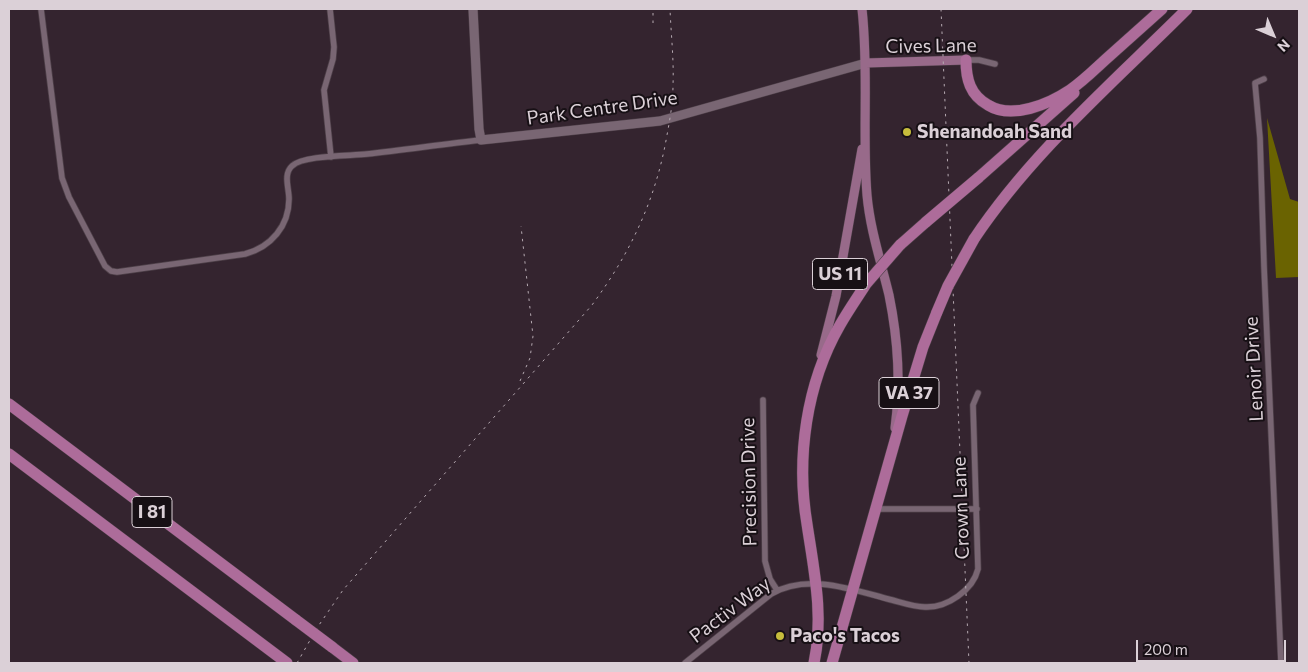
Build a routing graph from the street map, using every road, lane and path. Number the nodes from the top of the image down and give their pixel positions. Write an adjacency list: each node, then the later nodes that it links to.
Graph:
1 (41, 9): 13 (street, Park Centre Drive)
2 (330, 9): 13 (street)
3 (473, 9): 12 (street)
4 (862, 9): 8 (main road, US 11)
5 (1164, 9): 7 (highway); 17 (highway, bridge)
6 (1187, 9): 19 (highway, VA 37, bridge)
7 (966, 60): 8 (main road, Cives Lane); 9 (street, Cives Lane)
8 (866, 63): 11 (main road, US 11); 12 (street, Park Centre Drive)
9 (996, 64)
10 (1264, 79): 30 (street, Lenoir Drive)
11 (865, 124): 17 (main road, US 11); 19 (main road, US 11)
12 (482, 140): 13 (street, Park Centre Drive)
13 (331, 157)
14 (978, 393): 21 (street, Crown Lane)
15 (763, 400): 24 (street, Precision Drive)
16 (9, 404): 26 (highway, I 81, bridge)
17 (806, 423): 22 (highway, US 11)
18 (9, 454): 25 (highway, I 81)
19 (886, 475): 20 (highway, US 11)
20 (876, 509): 21 (street); 23 (highway, US 11)
21 (977, 509): 23 (street, Crown Lane)
22 (816, 584): 23 (street, Pactiv Way); 24 (street, Pactiv Way); 28 (highway, US 11)
23 (854, 589): 29 (highway, US 11)
24 (777, 590): 27 (street, Pactiv Way)
25 (287, 663)
26 (353, 663)
27 (685, 663)
28 (814, 663)
29 (832, 663)
30 (1281, 663)

